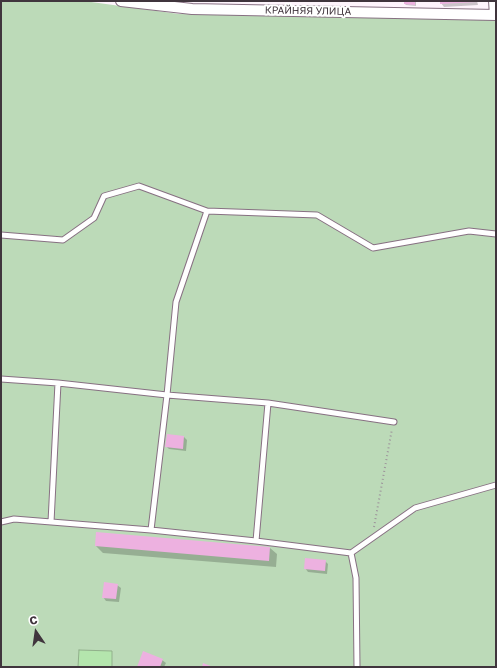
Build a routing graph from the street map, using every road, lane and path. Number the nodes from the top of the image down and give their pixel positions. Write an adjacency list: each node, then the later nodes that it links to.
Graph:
1 (121, 1): 3 (street, КРАЙНЯЯ УЛИЦА)
2 (494, 1): 4 (street)
3 (178, 4): 4 (street, КРАЙНЯЯ УЛИЦА)
4 (496, 17)
5 (207, 211): 6 (lane); 7 (lane); 10 (lane)
6 (496, 234)
7 (1, 235)
8 (1, 379): 9 (lane)
9 (58, 383): 10 (lane); 15 (lane)
10 (167, 395): 11 (lane); 16 (lane)
11 (268, 403): 12 (lane); 18 (lane)
12 (394, 422): 17 (path)
13 (496, 486): 17 (lane)
14 (1, 522): 15 (lane)
15 (51, 522): 16 (lane)
16 (151, 530): 18 (lane)
17 (371, 538): 19 (lane)
18 (256, 541): 19 (lane)
19 (351, 553): 20 (lane)
20 (356, 667)

